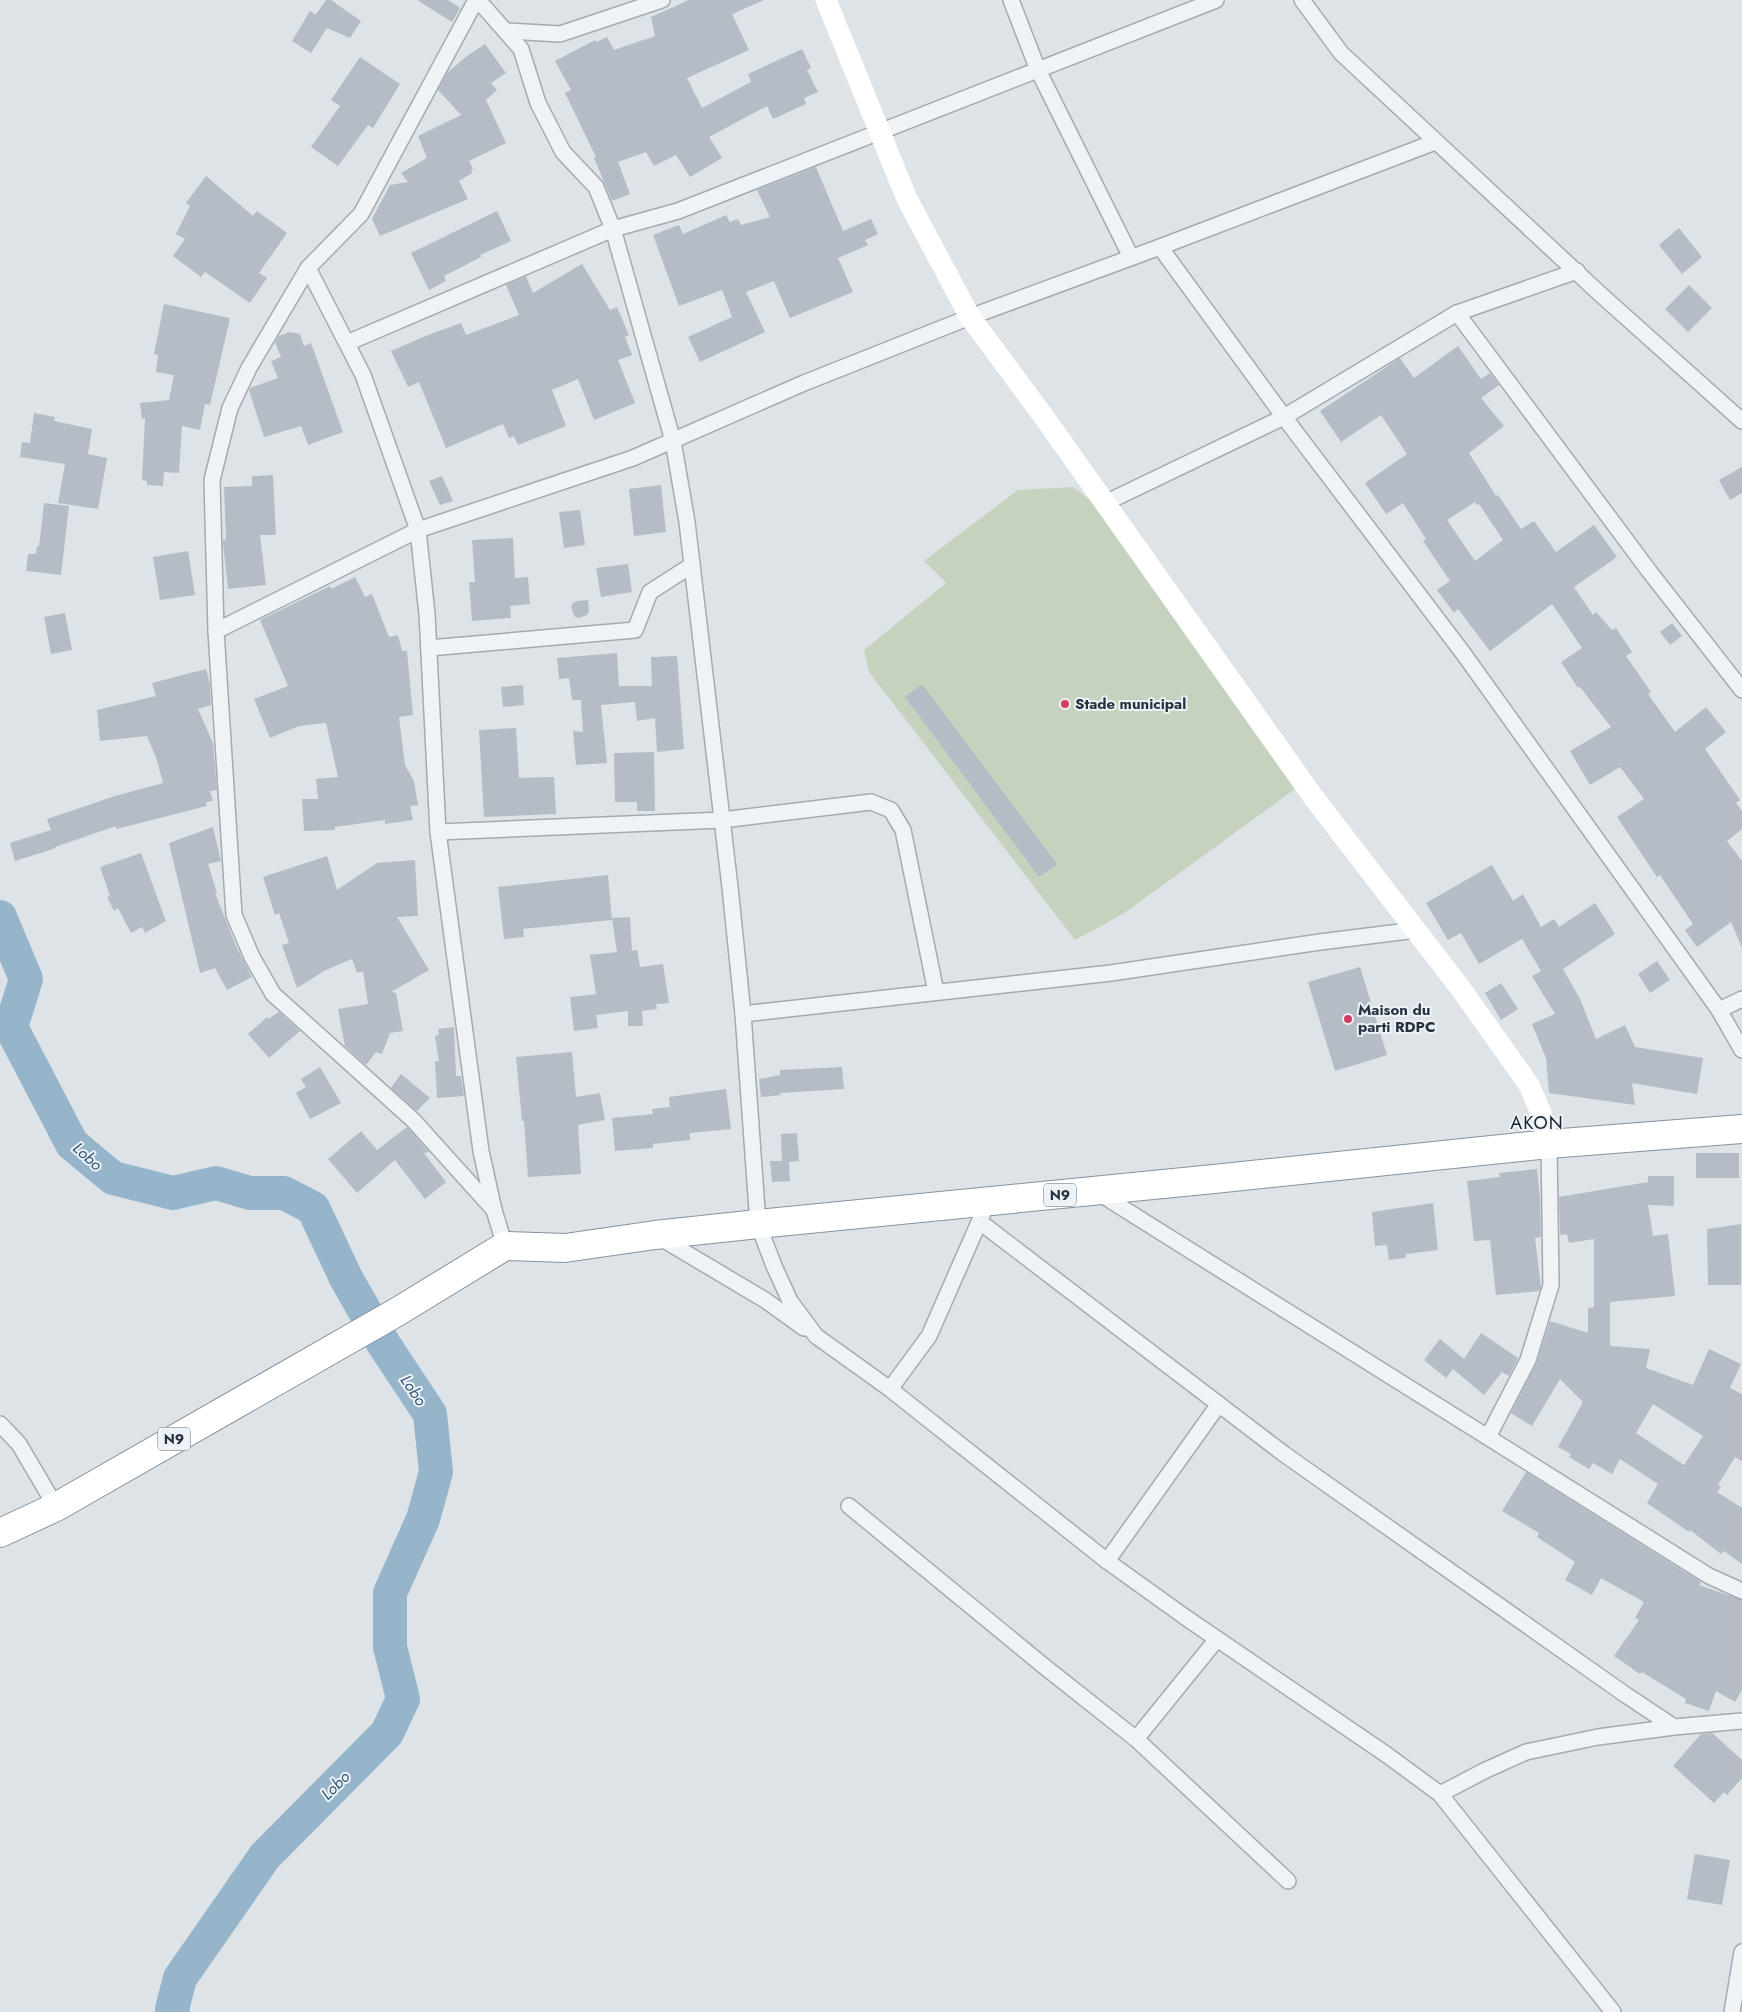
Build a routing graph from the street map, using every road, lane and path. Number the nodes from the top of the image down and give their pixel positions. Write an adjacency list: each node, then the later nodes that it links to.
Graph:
1 (477, 0): 7 (street); 14 (street)
2 (662, 0): 7 (street)
3 (826, 0): 9 (street)
4 (1011, 0): 8 (street)
5 (1216, 0): 8 (street)
6 (1302, 0): 10 (street)
7 (507, 31): 11 (street)
8 (1038, 70): 9 (street); 13 (street)
9 (879, 133): 11 (street); 17 (street)
10 (1435, 142): 12 (street); 15 (street)
11 (613, 229): 18 (street); 21 (street)
12 (1160, 247): 13 (street); 19 (street)
13 (1131, 257): 17 (street)
14 (308, 268): 18 (street); 25 (street)
15 (1577, 271): 16 (street); 20 (street)
16 (1457, 313): 19 (street); 27 (street)
17 (970, 317): 21 (street); 22 (street)
18 (347, 343): 23 (street)
19 (1284, 417): 22 (street); 33 (street)
20 (1742, 421)
21 (673, 441): 23 (street); 24 (street)
22 (1105, 503): 30 (street)
23 (418, 530): 25 (street); 26 (street)
24 (692, 565): 26 (street); 28 (street)
25 (216, 630): 39 (street)
26 (429, 648): 29 (street)
27 (1742, 690)
28 (722, 820): 29 (street); 31 (street); 34 (street)
29 (438, 832): 39 (street)
30 (1416, 930): 31 (street); 37 (street)
31 (936, 992): 34 (street)
32 (1742, 999): 33 (street)
33 (1719, 1010): 35 (street)
34 (743, 1014): 41 (street)
35 (1742, 1050)
36 (1742, 1129): 37 (highway, N9)
37 (1550, 1144): 38 (highway, N9); 48 (street)
38 (1096, 1191): 40 (highway, N9); 48 (street)
39 (494, 1210): 43 (street)
40 (984, 1212): 41 (highway, N9); 45 (street); 46 (street)
41 (758, 1224): 42 (highway, N9); 44 (street)
42 (655, 1235): 43 (highway, N9); 44 (street)
43 (505, 1246): 49 (highway, N9)
44 (816, 1336): 45 (street)
45 (890, 1389): 52 (street)
46 (1219, 1404): 52 (street); 56 (street)
47 (0, 1424): 49 (street)
48 (1488, 1437): 53 (street)
49 (56, 1506): 51 (highway, N9)
50 (850, 1506): 57 (street)
51 (0, 1533)
52 (1107, 1561): 54 (street)
53 (1742, 1591)
54 (1217, 1639): 57 (street); 58 (street)
55 (1742, 1721): 56 (street)
56 (1674, 1727): 58 (street)
57 (1136, 1739): 59 (street)
58 (1440, 1794): 61 (street)
59 (1288, 1881)
60 (1742, 1952): 62 (street)
61 (1613, 2012)
62 (1732, 2012)

